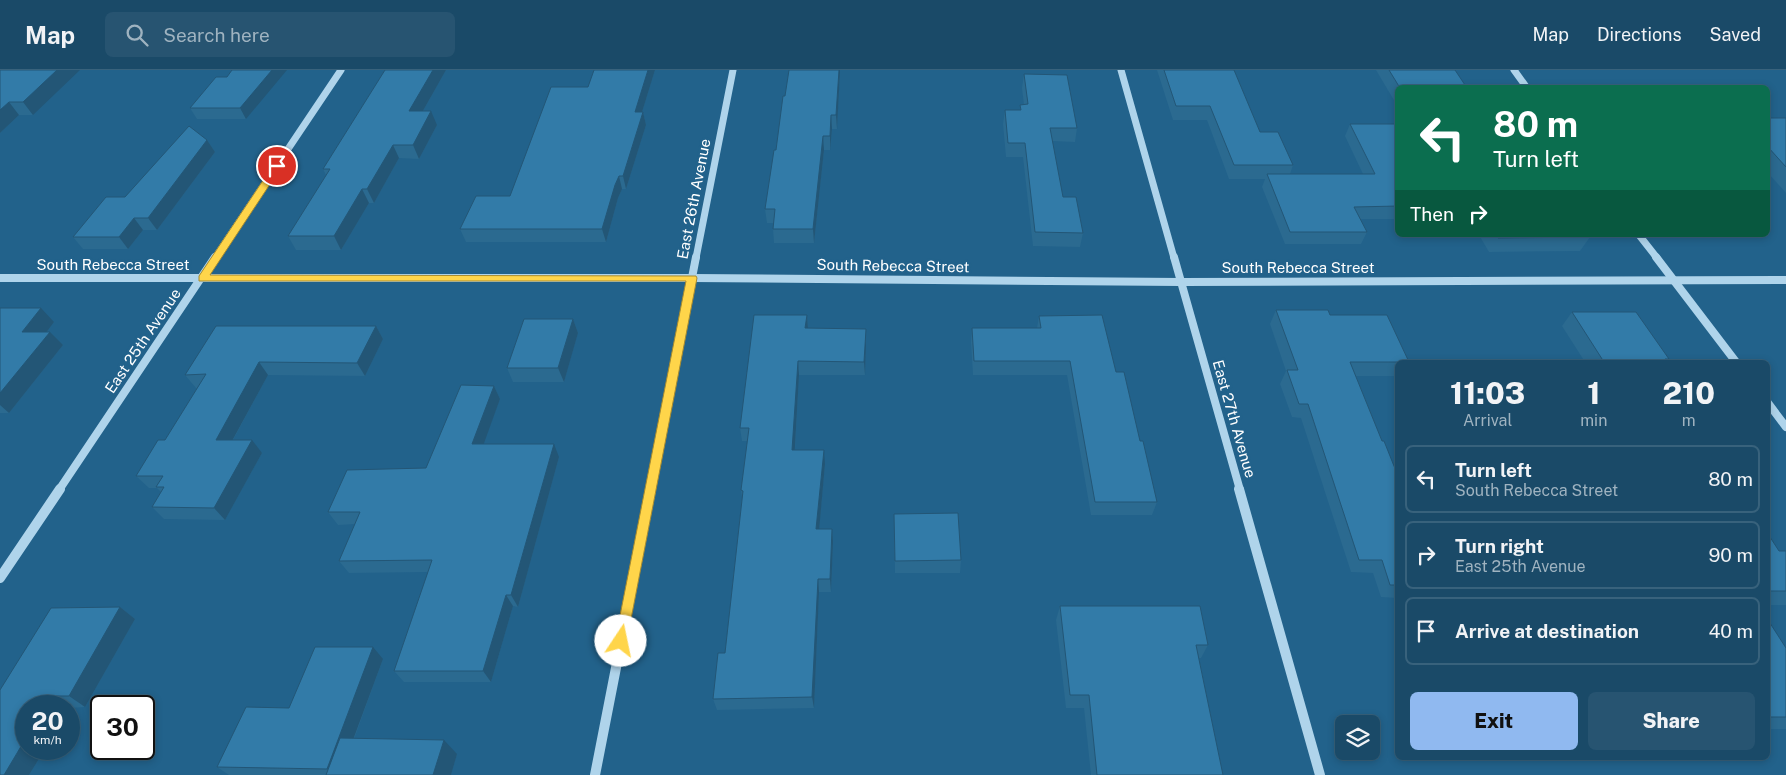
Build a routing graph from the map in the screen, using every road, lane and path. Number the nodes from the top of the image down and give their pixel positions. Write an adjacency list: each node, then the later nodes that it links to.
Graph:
1 (341, 70): 8 (street, East 25th Avenue)
2 (733, 70): 9 (street, East 26th Avenue)
3 (1121, 70): 12 (street, East 27th Avenue)
4 (1514, 70): 5 (street)
5 (1525, 85)
6 (1641, 237): 10 (street)
7 (0, 278): 8 (street, South Rebecca Street)
8 (202, 278): 9 (street, South Rebecca Street); 16 (street, East 25th Avenue)
9 (692, 278): 12 (street, South Rebecca Street); 17 (street, East 26th Avenue)
10 (1673, 280): 11 (street, South Rebecca Street); 12 (street, South Rebecca Street); 13 (street)
11 (1786, 280)
12 (1181, 282): 18 (street, East 27th Avenue)
13 (1734, 360)
14 (1770, 406): 15 (street)
15 (1786, 427)
16 (0, 578)
17 (595, 775)
18 (1320, 775)

